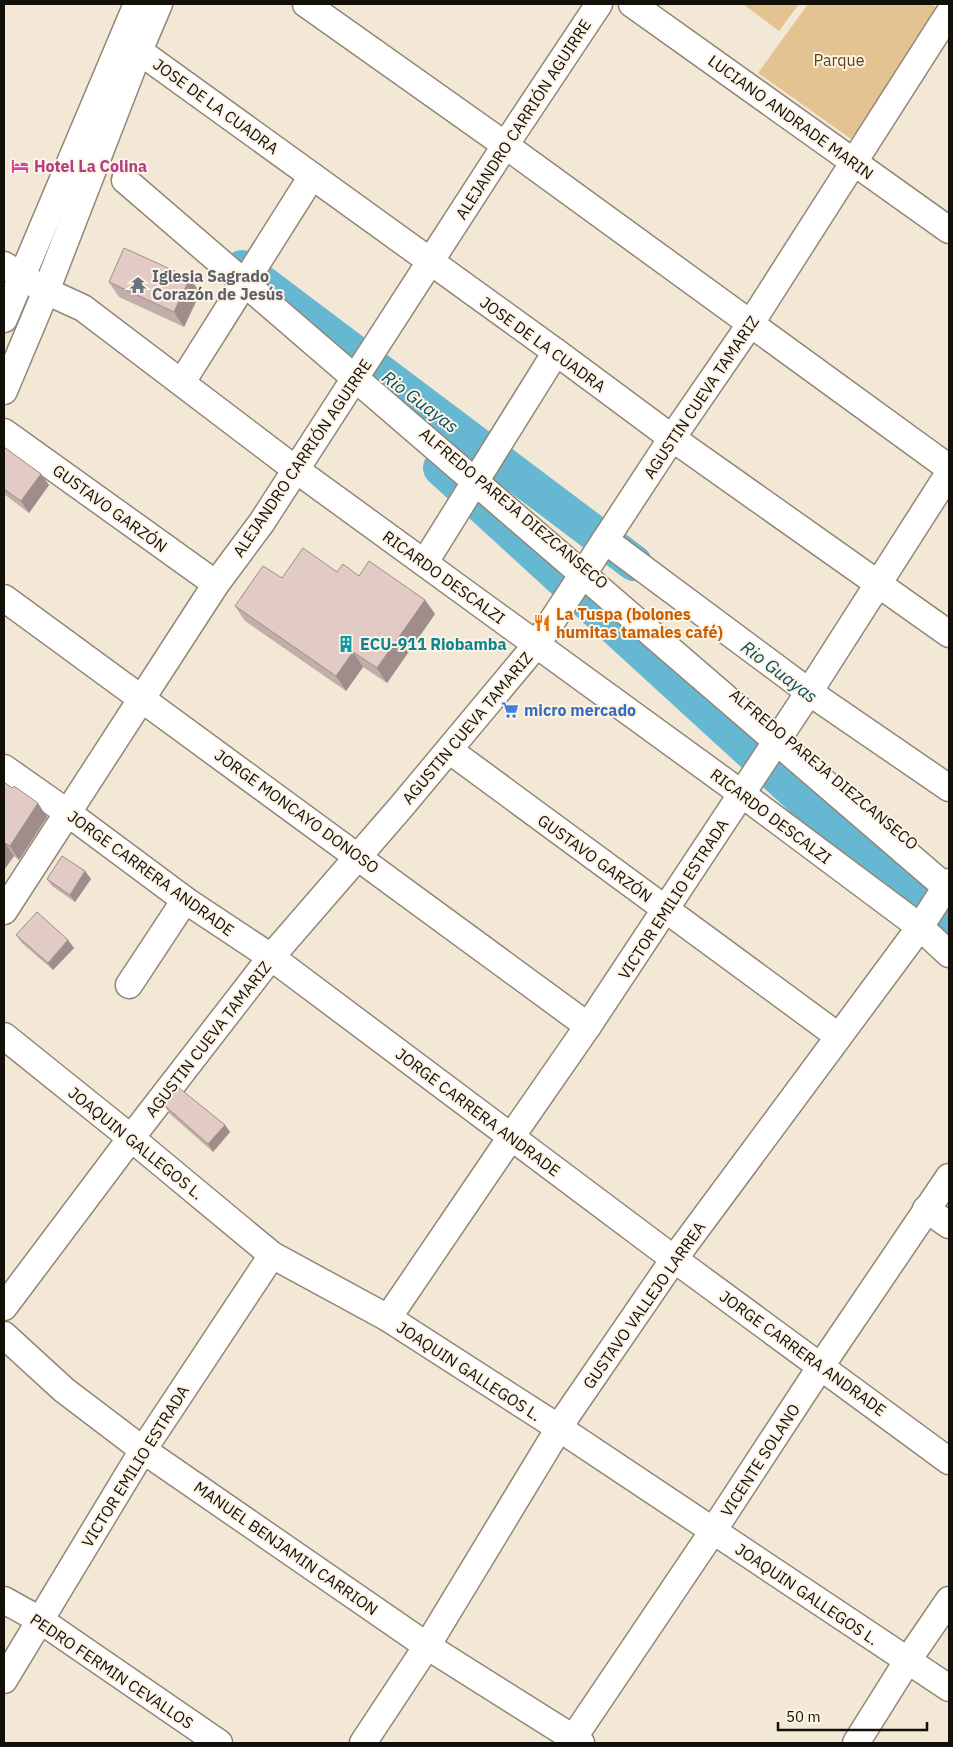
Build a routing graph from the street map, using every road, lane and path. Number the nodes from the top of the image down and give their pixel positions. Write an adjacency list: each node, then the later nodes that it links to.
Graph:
1 (137, 4): 13 (street)
2 (159, 4): 7 (street)
3 (306, 4): 8 (street)
4 (599, 4): 8 (street, ALEJANDRO CARRIÓN AGUIRRE)
5 (632, 4): 9 (street, LUCIANO ANDRADE MARIN)
6 (949, 14): 9 (street, AGUSTIN CUEVA TAMARIZ)
7 (139, 51): 10 (street, JOSE DE LA CUADRA); 14 (street)
8 (505, 145): 12 (street, ALEJANDRO CARRIÓN AGUIRRE); 16 (street)
9 (854, 162): 11 (street, LUCIANO ANDRADE MARIN); 16 (street, AGUSTIN CUEVA TAMARIZ)
10 (312, 176): 12 (street, JOSE DE LA CUADRA); 18 (street)
11 (949, 230)
12 (431, 262): 17 (street, JOSE DE LA CUADRA); 23 (street, ALEJANDRO CARRIÓN AGUIRRE)
13 (13, 271): 14 (street, RICARDO DESCALZI); 15 (street)
14 (46, 291): 18 (street, RICARDO DESCALZI); 19 (street)
15 (4, 319)
16 (750, 323): 21 (street, AGUSTIN CUEVA TAMARIZ); 22 (street)
17 (556, 352): 21 (street, JOSE DE LA CUADRA); 26 (street)
18 (182, 382): 23 (street, RICARDO DESCALZI)
19 (4, 391)
20 (4, 432): 27 (street, GUSTAVO GARZÓN)
21 (672, 438): 25 (street, AGUSTIN CUEVA TAMARIZ); 28 (street, JOSE DE LA CUADRA)
22 (949, 468)
23 (295, 469): 26 (street, RICARDO DESCALZI); 27 (street, ALEJANDRO CARRIÓN AGUIRRE)
24 (949, 474): 28 (street, VICTOR EMILIO ESTRADA)
25 (606, 541): 31 (street, AGUSTIN CUEVA TAMARIZ); 32 (street)
26 (425, 562): 31 (street, RICARDO DESCALZI)
27 (216, 584): 33 (street, ALEJANDRO CARRIÓN AGUIRRE)
28 (879, 584): 30 (street, JOSE DE LA CUADRA); 32 (street, VICTOR EMILIO ESTRADA)
29 (4, 598): 33 (street, JORGE MONCAYO DONOSO)
30 (949, 634)
31 (537, 644): 34 (street, AGUSTIN CUEVA TAMARIZ); 37 (street, RICARDO DESCALZI)
32 (809, 692): 36 (street); 37 (street, VICTOR EMILIO ESTRADA)
33 (142, 698): 38 (street, ALEJANDRO CARRIÓN AGUIRRE); 39 (street, JORGE MONCAYO DONOSO)
34 (449, 750): 39 (street, AGUSTIN CUEVA TAMARIZ); 44 (street, GUSTAVO GARZÓN)
35 (4, 768): 38 (street, JORGE CARRERA ANDRADE)
36 (949, 788)
37 (742, 794): 44 (street, VICTOR EMILIO ESTRADA); 46 (street, RICARDO DESCALZI)
38 (68, 813): 43 (street, JORGE CARRERA ANDRADE); 45 (street, ALEJANDRO CARRIÓN AGUIRRE)
39 (358, 856): 48 (street, AGUSTIN CUEVA TAMARIZ); 50 (street, JORGE MONCAYO DONOSO)
40 (949, 875): 42 (street, ALFREDO PAREJA DIEZCANSECO)
41 (949, 882): 46 (street, GUSTAVO VALLEJO LARREA)
42 (949, 890)
43 (185, 900): 48 (street, JORGE CARRERA ANDRADE); 49 (street)
44 (666, 909): 50 (street, VICTOR EMILIO ESTRADA); 52 (street, GUSTAVO GARZÓN)
45 (4, 911)
46 (920, 927): 47 (street, RICARDO DESCALZI); 52 (street, GUSTAVO VALLEJO LARREA)
47 (949, 954)
48 (271, 957): 53 (street, JORGE CARRERA ANDRADE); 54 (street, AGUSTIN CUEVA TAMARIZ)
49 (130, 985)
50 (588, 1026): 53 (street, VICTOR EMILIO ESTRADA)
51 (4, 1036): 54 (street, JOAQUIN GALLEGOS L.)
52 (838, 1036): 59 (street, GUSTAVO VALLEJO LARREA)
53 (511, 1137): 59 (street, JORGE CARRERA ANDRADE); 61 (street, VICTOR EMILIO ESTRADA)
54 (131, 1138): 58 (street, JOAQUIN GALLEGOS L.); 60 (street, AGUSTIN CUEVA TAMARIZ)
55 (949, 1177): 56 (street, VICENTE SOLANO)
56 (926, 1209): 57 (street); 63 (street, VICENTE SOLANO)
57 (949, 1225)
58 (272, 1255): 61 (street, JOAQUIN GALLEGOS L.); 65 (street, VICTOR EMILIO ESTRADA)
59 (674, 1259): 63 (street, JORGE CARRERA ANDRADE); 64 (street, GUSTAVO VALLEJO LARREA)
60 (4, 1307)
61 (388, 1318): 64 (street, JOAQUIN GALLEGOS L.)
62 (4, 1335): 65 (street, MANUEL BENJAMIN CARRION)
63 (821, 1366): 66 (street, JORGE CARRERA ANDRADE); 67 (street, VICENTE SOLANO)
64 (559, 1428): 67 (street, JOAQUIN GALLEGOS L.); 71 (street, GUSTAVO VALLEJO LARREA)
65 (143, 1450): 70 (street, VICTOR EMILIO ESTRADA); 71 (street, MANUEL BENJAMIN CARRION)
66 (949, 1461)
67 (713, 1531): 72 (street, JOAQUIN GALLEGOS L.); 75 (street, VICENTE SOLANO)
68 (4, 1600): 70 (street, PEDRO FERMIN CEVALLOS)
69 (949, 1600): 72 (street)
70 (40, 1620): 73 (street, VICTOR EMILIO ESTRADA); 76 (street, PEDRO FERMIN CEVALLOS)
71 (427, 1646): 75 (street, MANUEL BENJAMIN CARRION); 77 (street, GUSTAVO VALLEJO LARREA)
72 (908, 1660): 74 (street, JOAQUIN GALLEGOS L.); 78 (street)
73 (4, 1680)
74 (949, 1688)
75 (575, 1741)
76 (219, 1743)
77 (363, 1743)
78 (856, 1743)

